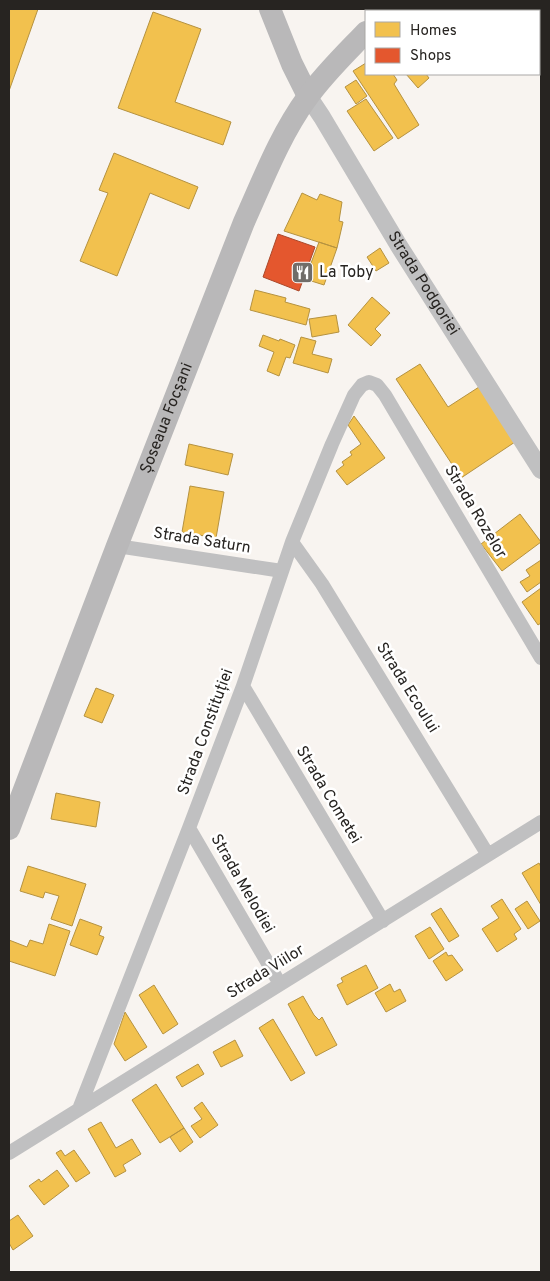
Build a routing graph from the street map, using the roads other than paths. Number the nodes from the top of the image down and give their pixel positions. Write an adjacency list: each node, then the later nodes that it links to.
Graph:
1 (270, 9): 3 (main road)
2 (365, 33): 3 (main road, Șoseaua Focșani)
3 (308, 96): 5 (street, Strada Podgoriei); 7 (main road, Șoseaua Focșani)
4 (377, 386): 6 (street, Strada Constituției); 9 (street, Strada Rozelor)
5 (541, 470)
6 (292, 542): 8 (street, Strada Constituției); 14 (street, Strada Ecoului)
7 (117, 546): 8 (street, Strada Saturn); 13 (main road, Șoseaua Focșani)
8 (282, 571): 10 (street, Strada Constituției)
9 (541, 658)
10 (243, 686): 12 (street, Strada Constituției); 15 (street, Strada Cometei)
11 (541, 822): 14 (street, Strada Viilor)
12 (189, 828): 16 (street, Strada Melodiei); 17 (street, Strada Constituției)
13 (9, 829)
14 (488, 855): 15 (street, Strada Viilor)
15 (383, 921): 16 (street, Strada Viilor)
16 (280, 984): 17 (street, Strada Viilor)
17 (79, 1109): 18 (street, Strada Viilor)
18 (9, 1153)

